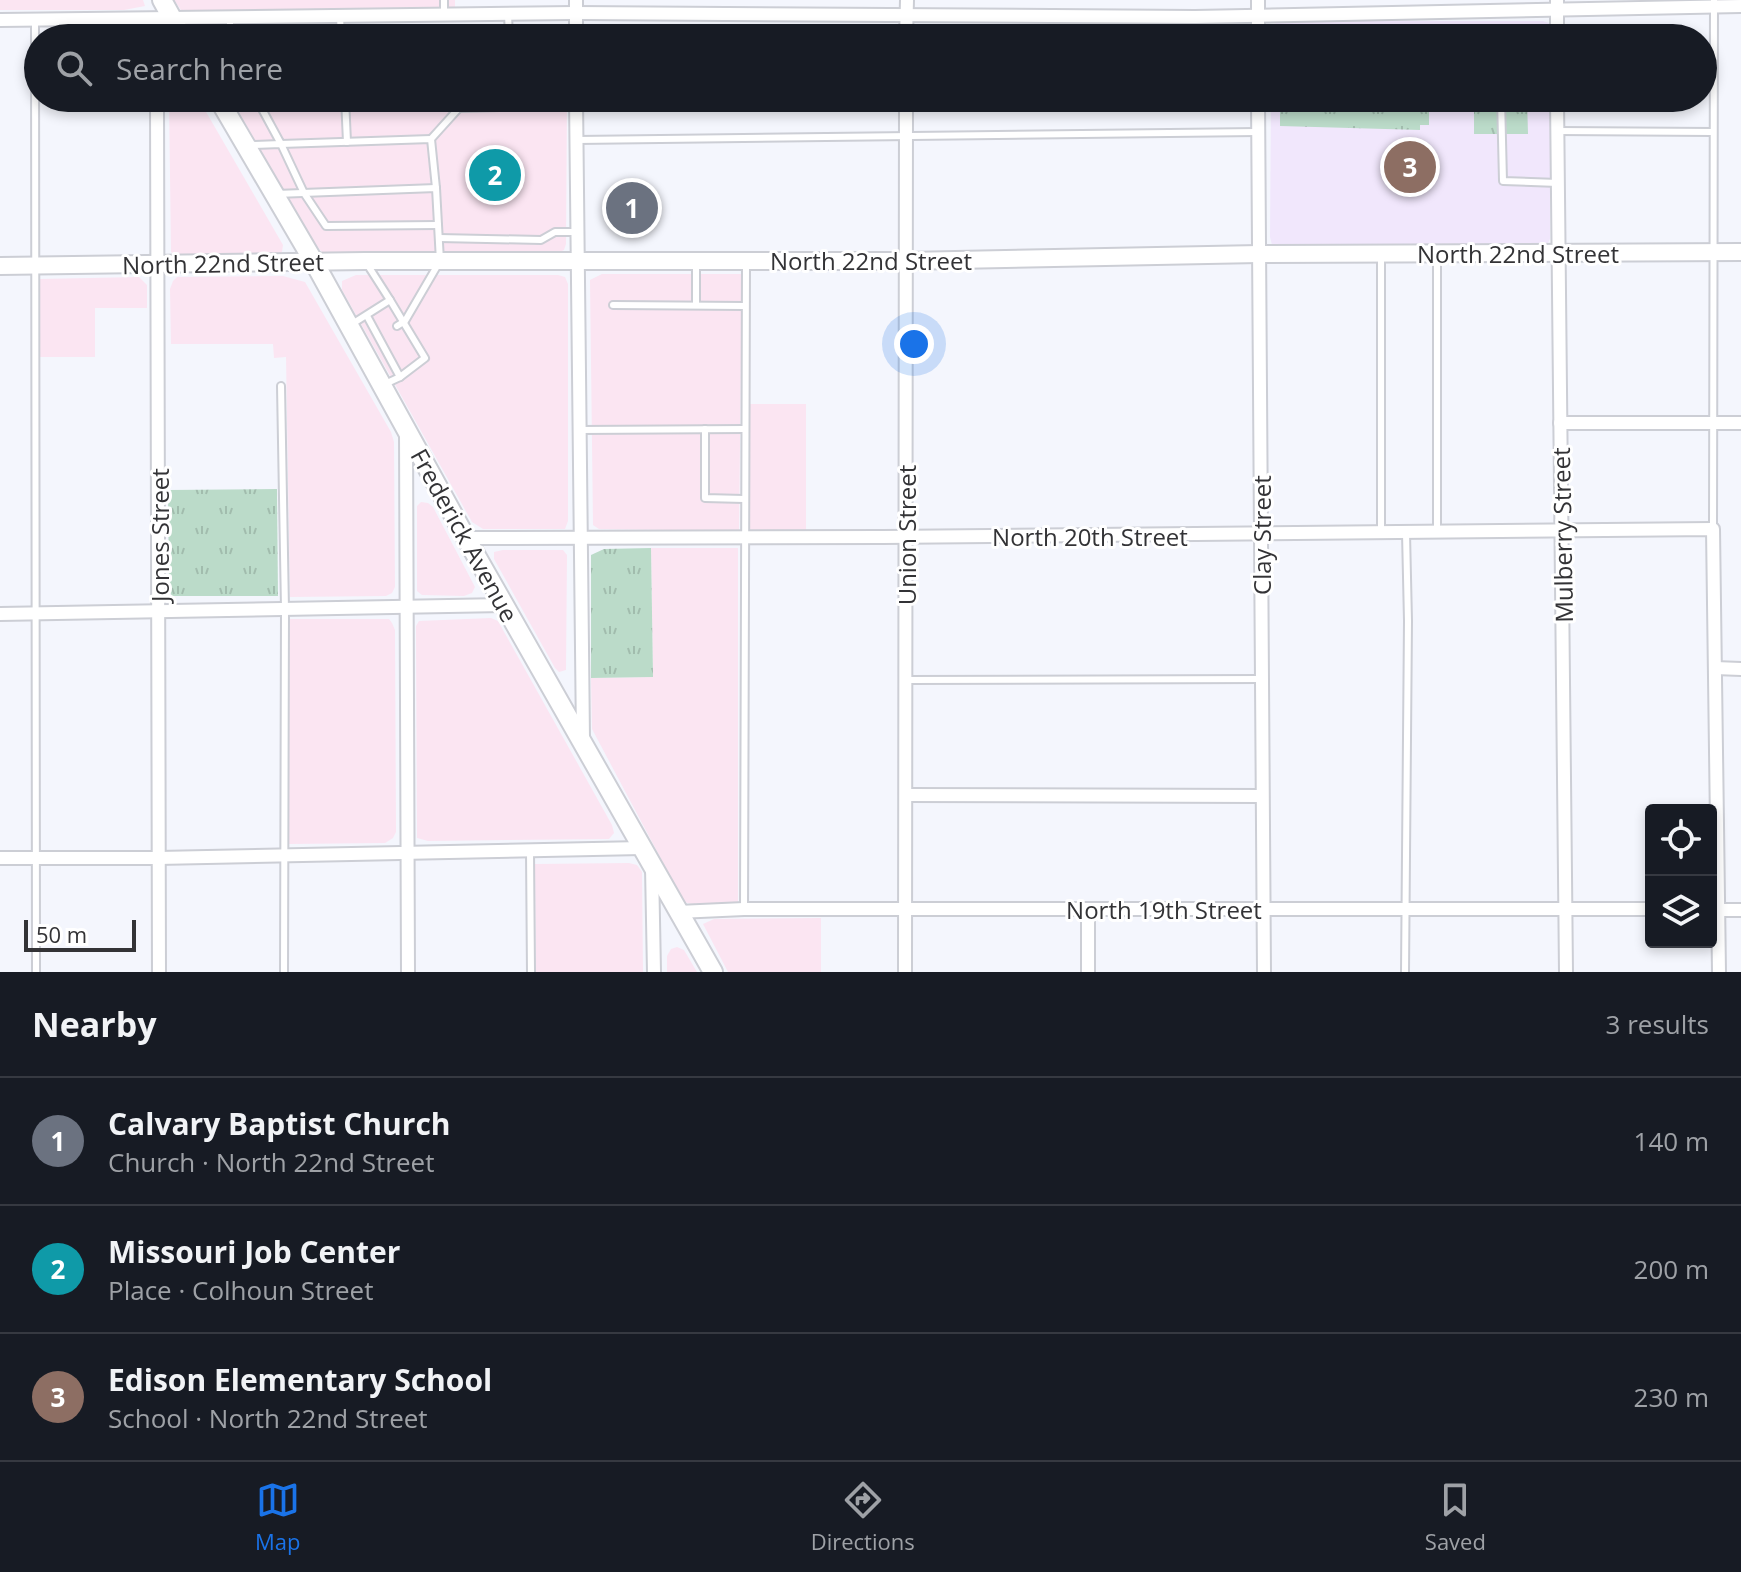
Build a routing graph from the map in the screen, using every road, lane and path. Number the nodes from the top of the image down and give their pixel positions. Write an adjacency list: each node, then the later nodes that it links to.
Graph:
1 (162, 0): 15 (main road)
2 (444, 0): 10 (lane)
3 (907, 0): 11 (street)
4 (1258, 0): 13 (street)
5 (1714, 3): 6 (street); 7 (street); 26 (lane)
6 (1557, 4): 13 (street)
7 (1741, 6)
8 (575, 7): 9 (street); 11 (street)
9 (508, 14): 10 (street); 23 (lane)
10 (444, 15): 12 (street)
11 (907, 15): 13 (street); 24 (street)
12 (340, 16): 14 (street); 22 (lane)
13 (1258, 16): 25 (street)
14 (230, 18): 15 (street); 21 (lane)
15 (164, 19): 17 (street); 19 (street); 20 (main road)
16 (0, 20): 17 (street)
17 (35, 20): 18 (lane)
18 (35, 24)
19 (162, 24)
20 (169, 24)
21 (230, 24)
22 (340, 24)
23 (508, 24)
24 (907, 24)
25 (1258, 24)
26 (1714, 24)
27 (35, 112): 70 (lane)
28 (157, 112): 68 (street, Jones Street)
29 (226, 112): 47 (main road, Frederick Avenue)
30 (264, 112): 46 (lane)
31 (346, 112): 45 (lane)
32 (455, 112): 43 (lane)
33 (576, 112): 44 (street)
34 (906, 112): 42 (street, Union Street)
35 (1258, 112): 40 (street, Clay Street)
36 (1501, 112): 48 (lane)
37 (1557, 112): 39 (street, Mulberry Street)
38 (1713, 112): 41 (lane)
39 (1557, 131): 41 (lane); 48 (street, Mulberry Street)
40 (1258, 132): 42 (lane); 57 (street, Clay Street)
41 (1713, 132): 55 (lane)
42 (906, 136): 44 (lane); 66 (street, Union Street)
43 (431, 139): 45 (lane); 49 (lane)
44 (577, 140): 53 (street)
45 (347, 142): 46 (lane)
46 (281, 144): 47 (lane); 50 (lane)
47 (245, 145): 51 (main road, Frederick Avenue)
48 (1558, 183): 60 (street, Mulberry Street)
49 (436, 188): 50 (lane); 52 (lane)
50 (304, 193): 51 (lane); 52 (lane)
51 (273, 194): 67 (main road, Frederick Avenue)
52 (438, 225): 54 (lane)
53 (578, 232): 54 (lane); 61 (street)
54 (439, 238): 64 (lane)
55 (1713, 252): 56 (main road, North 22nd Street); 60 (main road, North 22nd Street); 84 (lane)
56 (1741, 252)
57 (1259, 254): 58 (main road, North 22nd Street); 66 (main road, North 22nd Street); 97 (street, Clay Street)
58 (1381, 254): 59 (main road, North 22nd Street); 94 (lane)
59 (1437, 254): 60 (main road, North 22nd Street); 96 (lane)
60 (1559, 254): 85 (street, Mulberry Street)
61 (578, 260): 62 (main road, North 22nd Street); 64 (main road, North 22nd Street); 90 (street)
62 (696, 260): 65 (main road, North 22nd Street); 73 (lane)
63 (365, 261): 64 (main road, North 22nd Street); 67 (main road, North 22nd Street); 71 (lane)
64 (440, 261): 76 (lane)
65 (746, 261): 66 (main road, North 22nd Street); 74 (lane)
66 (905, 261): 99 (street, Union Street)
67 (314, 262): 68 (main road, North 22nd Street); 77 (main road, Frederick Avenue)
68 (157, 265): 70 (main road, North 22nd Street); 105 (street, Jones Street)
69 (0, 266): 70 (main road, North 22nd Street)
70 (34, 266): 107 (lane)
71 (390, 300): 75 (lane); 76 (lane)
72 (613, 305): 73 (lane)
73 (696, 305): 74 (lane)
74 (745, 306): 89 (lane)
75 (367, 316): 77 (lane); 81 (lane)
76 (405, 321): 78 (lane); 79 (lane)
77 (349, 325): 82 (main road, Frederick Avenue)
78 (397, 326)
79 (413, 337): 80 (lane); 81 (lane)
80 (406, 342)
81 (400, 377): 82 (lane)
82 (382, 385): 87 (main road, Frederick Avenue)
83 (281, 386): 104 (lane)
84 (1714, 422): 85 (street); 86 (street); 92 (lane)
85 (1560, 423): 93 (street, Mulberry Street)
86 (1741, 423)
87 (406, 428): 100 (main road, Frederick Avenue); 103 (street)
88 (705, 429): 89 (lane); 90 (lane); 91 (lane)
89 (745, 429): 91 (lane)
90 (580, 430): 98 (street)
91 (744, 499): 101 (lane)
92 (1713, 529): 93 (street, North 20th Street); 108 (street)
93 (1562, 531): 96 (street, North 20th Street); 125 (street, Mulberry Street)
94 (1381, 533): 95 (street, North 20th Street); 97 (street, North 20th Street)
95 (1406, 533): 96 (street, North 20th Street); 124 (lane)
96 (1437, 533)
97 (1261, 534): 99 (street, North 20th Street); 110 (street, Clay Street)
98 (581, 536): 100 (street, North 20th Street); 101 (street, North 20th Street); 112 (street)
99 (906, 537): 101 (street, North 20th Street); 111 (street, Union Street)
100 (466, 538): 102 (main road, Frederick Avenue)
101 (744, 538): 126 (lane)
102 (504, 605): 103 (street); 112 (main road, Frederick Avenue)
103 (405, 607): 104 (street); 117 (street)
104 (285, 609): 105 (street); 118 (lane)
105 (160, 612): 107 (street); 121 (street, Jones Street)
106 (0, 614): 107 (street)
107 (35, 614): 120 (lane)
108 (1715, 668): 109 (street); 123 (street)
109 (1741, 669)
110 (1262, 679): 111 (lane); 114 (street, Clay Street)
111 (906, 680): 113 (street, Union Street)
112 (583, 742): 115 (main road, Frederick Avenue)
113 (906, 795): 114 (street); 129 (street, Union Street)
114 (1262, 796): 127 (street, Clay Street)
115 (642, 848): 116 (street); 122 (main road, Frederick Avenue)
116 (530, 850): 117 (street); 139 (lane)
117 (407, 853): 118 (street); 138 (street)
118 (284, 855): 121 (street); 137 (lane)
119 (0, 858): 120 (street)
120 (36, 858): 121 (street); 135 (lane)
121 (158, 858): 136 (street, Jones Street)
122 (652, 866): 133 (main road, Frederick Avenue); 140 (street)
123 (1715, 876)
124 (1406, 907): 125 (street, North 19th Street); 127 (street, North 19th Street); 145 (lane)
125 (1566, 908): 128 (street, North 19th Street); 146 (street, Mulberry Street)
126 (744, 909): 129 (street, North 19th Street); 133 (street, North 19th Street)
127 (1263, 909): 130 (street, North 19th Street); 144 (street, Clay Street)
128 (1645, 909)
129 (906, 910): 130 (street, North 19th Street); 142 (street, Union Street)
130 (1088, 910): 143 (street)
131 (1717, 910): 132 (street)
132 (1741, 910)
133 (678, 912): 141 (main road, Frederick Avenue)
134 (1717, 941): 147 (street)
135 (36, 972)
136 (159, 972)
137 (284, 972)
138 (408, 972)
139 (531, 972)
140 (654, 972)
141 (713, 972)
142 (905, 972)
143 (1088, 972)
144 (1264, 972)
145 (1405, 972)
146 (1566, 972)
147 (1719, 972)

